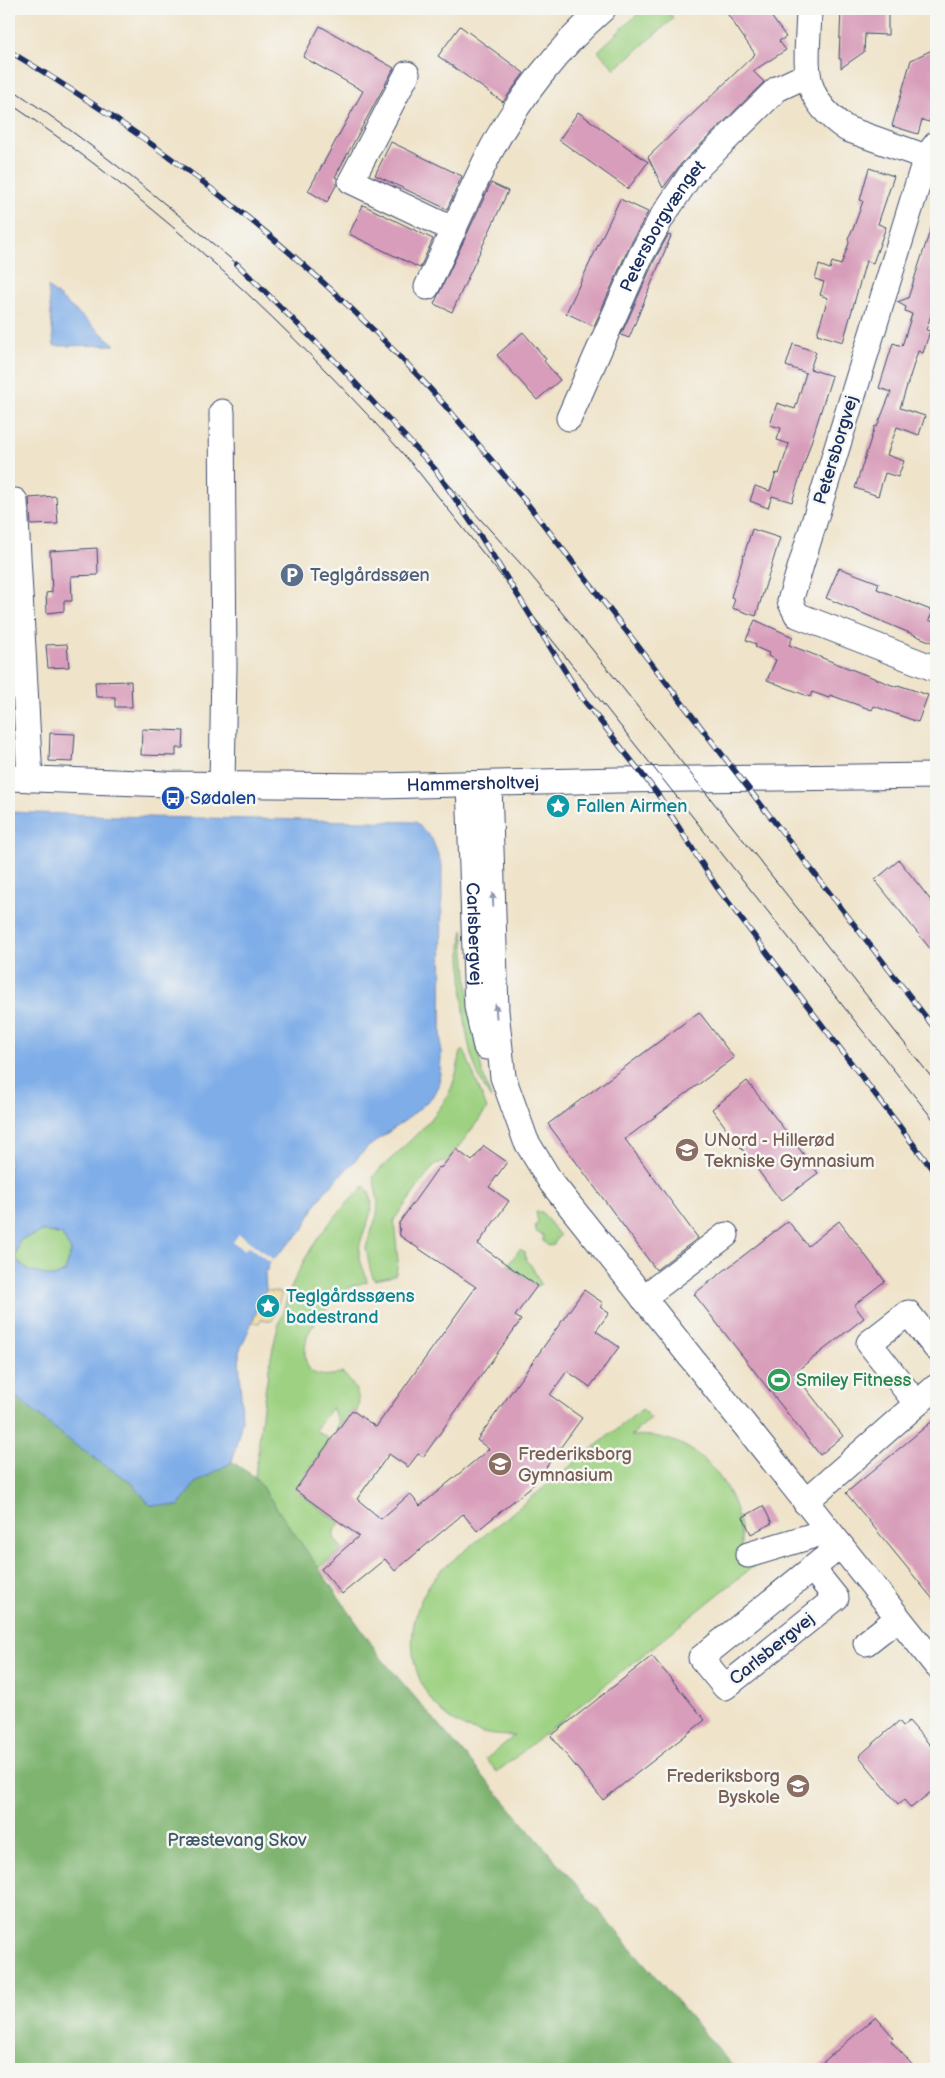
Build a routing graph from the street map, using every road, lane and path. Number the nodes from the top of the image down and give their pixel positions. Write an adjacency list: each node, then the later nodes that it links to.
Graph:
1 (603, 9): 6 (street)
2 (809, 9): 4 (street)
3 (407, 74): 6 (street)
4 (807, 75): 5 (street); 9 (street, Petersborgvænget)
5 (931, 151): 11 (street, Petersborgvej)
6 (454, 230): 7 (street)
7 (427, 287)
8 (222, 412): 14 (street)
9 (569, 418)
10 (15, 500): 13 (street)
11 (936, 669)
12 (936, 776): 15 (street, Hammersholtvej)
13 (19, 779): 14 (street, Hammersholtvej)
14 (222, 784): 15 (street, Hammersholtvej)
15 (479, 784): 17 (street, Carlsbergvej)
16 (726, 1235): 17 (street)
17 (643, 1298): 21 (street, Carlsbergvej)
18 (936, 1348): 20 (street)
19 (936, 1387): 20 (street)
20 (917, 1404): 21 (street)
21 (805, 1502): 22 (street, Carlsbergvej)
22 (834, 1538): 23 (street); 24 (street, Carlsbergvej); 25 (street, Carlsbergvej)
23 (748, 1555)
24 (812, 1568): 24 (street, Carlsbergvej)
25 (898, 1618): 26 (street); 27 (street, Carlsbergvej)
26 (866, 1643)
27 (936, 1665)

